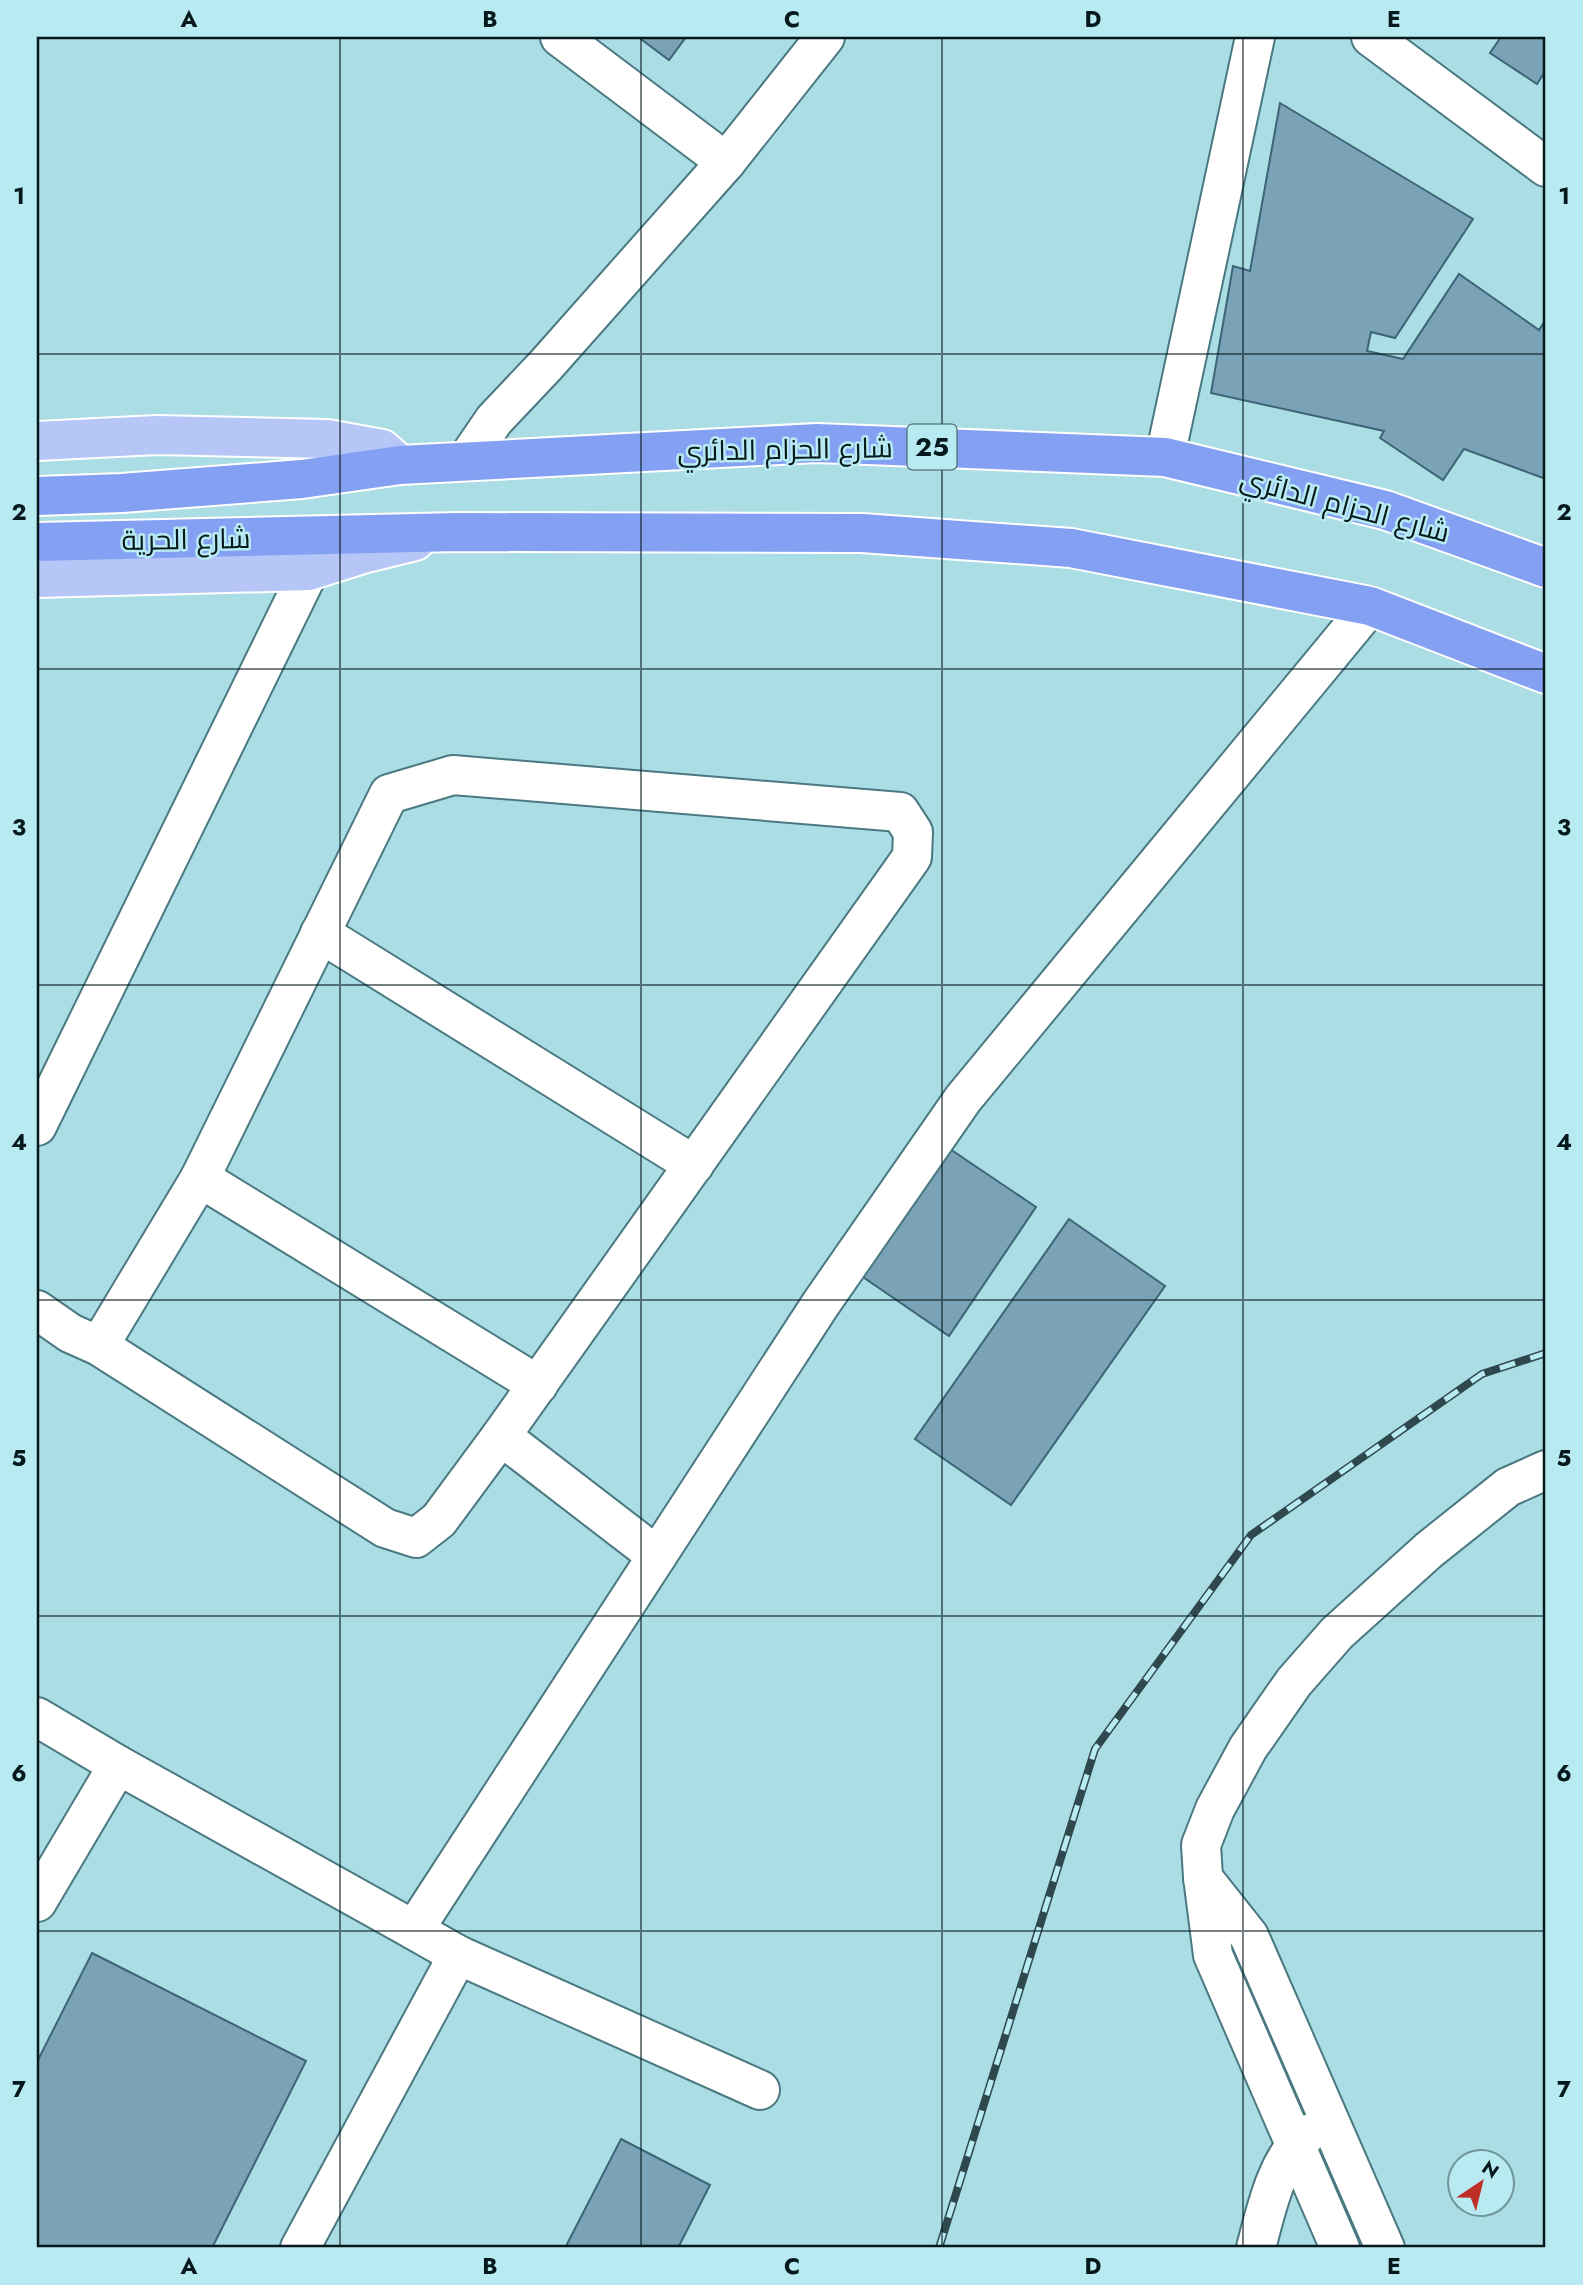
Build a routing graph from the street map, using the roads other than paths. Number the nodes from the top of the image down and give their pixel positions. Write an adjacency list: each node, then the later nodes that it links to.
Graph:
1 (560, 37): 5 (street)
2 (825, 37): 5 (street)
3 (1255, 37): 8 (street)
4 (1371, 37): 6 (street)
5 (726, 162): 9 (street)
6 (1546, 167)
7 (37, 441): 10 (main road)
8 (1165, 457): 9 (highway, شارع الحزام الدائري / 25); 15 (highway, شارع الحزام الدائري / 25)
9 (466, 461): 10 (highway, شارع الحزام الدائري / 25)
10 (400, 465): 11 (highway, شارع الحزام الدائري / 25)
11 (302, 480): 12 (highway, شارع الحرية)
12 (37, 496)
13 (457, 532): 14 (highway, شارع الحرية); 16 (main road); 18 (highway)
14 (37, 542)
15 (1546, 568)
16 (309, 571): 17 (main road); 21 (street)
17 (37, 578)
18 (1370, 606): 19 (highway); 30 (street)
19 (1546, 674)
20 (320, 933): 23 (street); 23 (street); 24 (street)
21 (48, 1069): 22 (street)
22 (37, 1126)
23 (694, 1164): 27 (street)
24 (200, 1178): 26 (street); 27 (street)
25 (37, 1310): 26 (street)
26 (99, 1346): 28 (street)
27 (538, 1385): 28 (street)
28 (501, 1436): 30 (street)
29 (1546, 1471): 33 (street)
30 (657, 1556): 35 (street)
31 (37, 1717): 32 (street)
32 (118, 1765): 34 (street); 35 (street)
33 (1203, 1877): 38 (street); 39 (street)
34 (37, 1902)
35 (414, 1930): 36 (street)
36 (458, 1955): 37 (street); 40 (street)
37 (760, 2090)
38 (1327, 2116): 39 (street); 43 (street)
39 (1295, 2144): 41 (street); 42 (street)
40 (300, 2248)
41 (1256, 2248)
42 (1340, 2248)
43 (1385, 2248)

